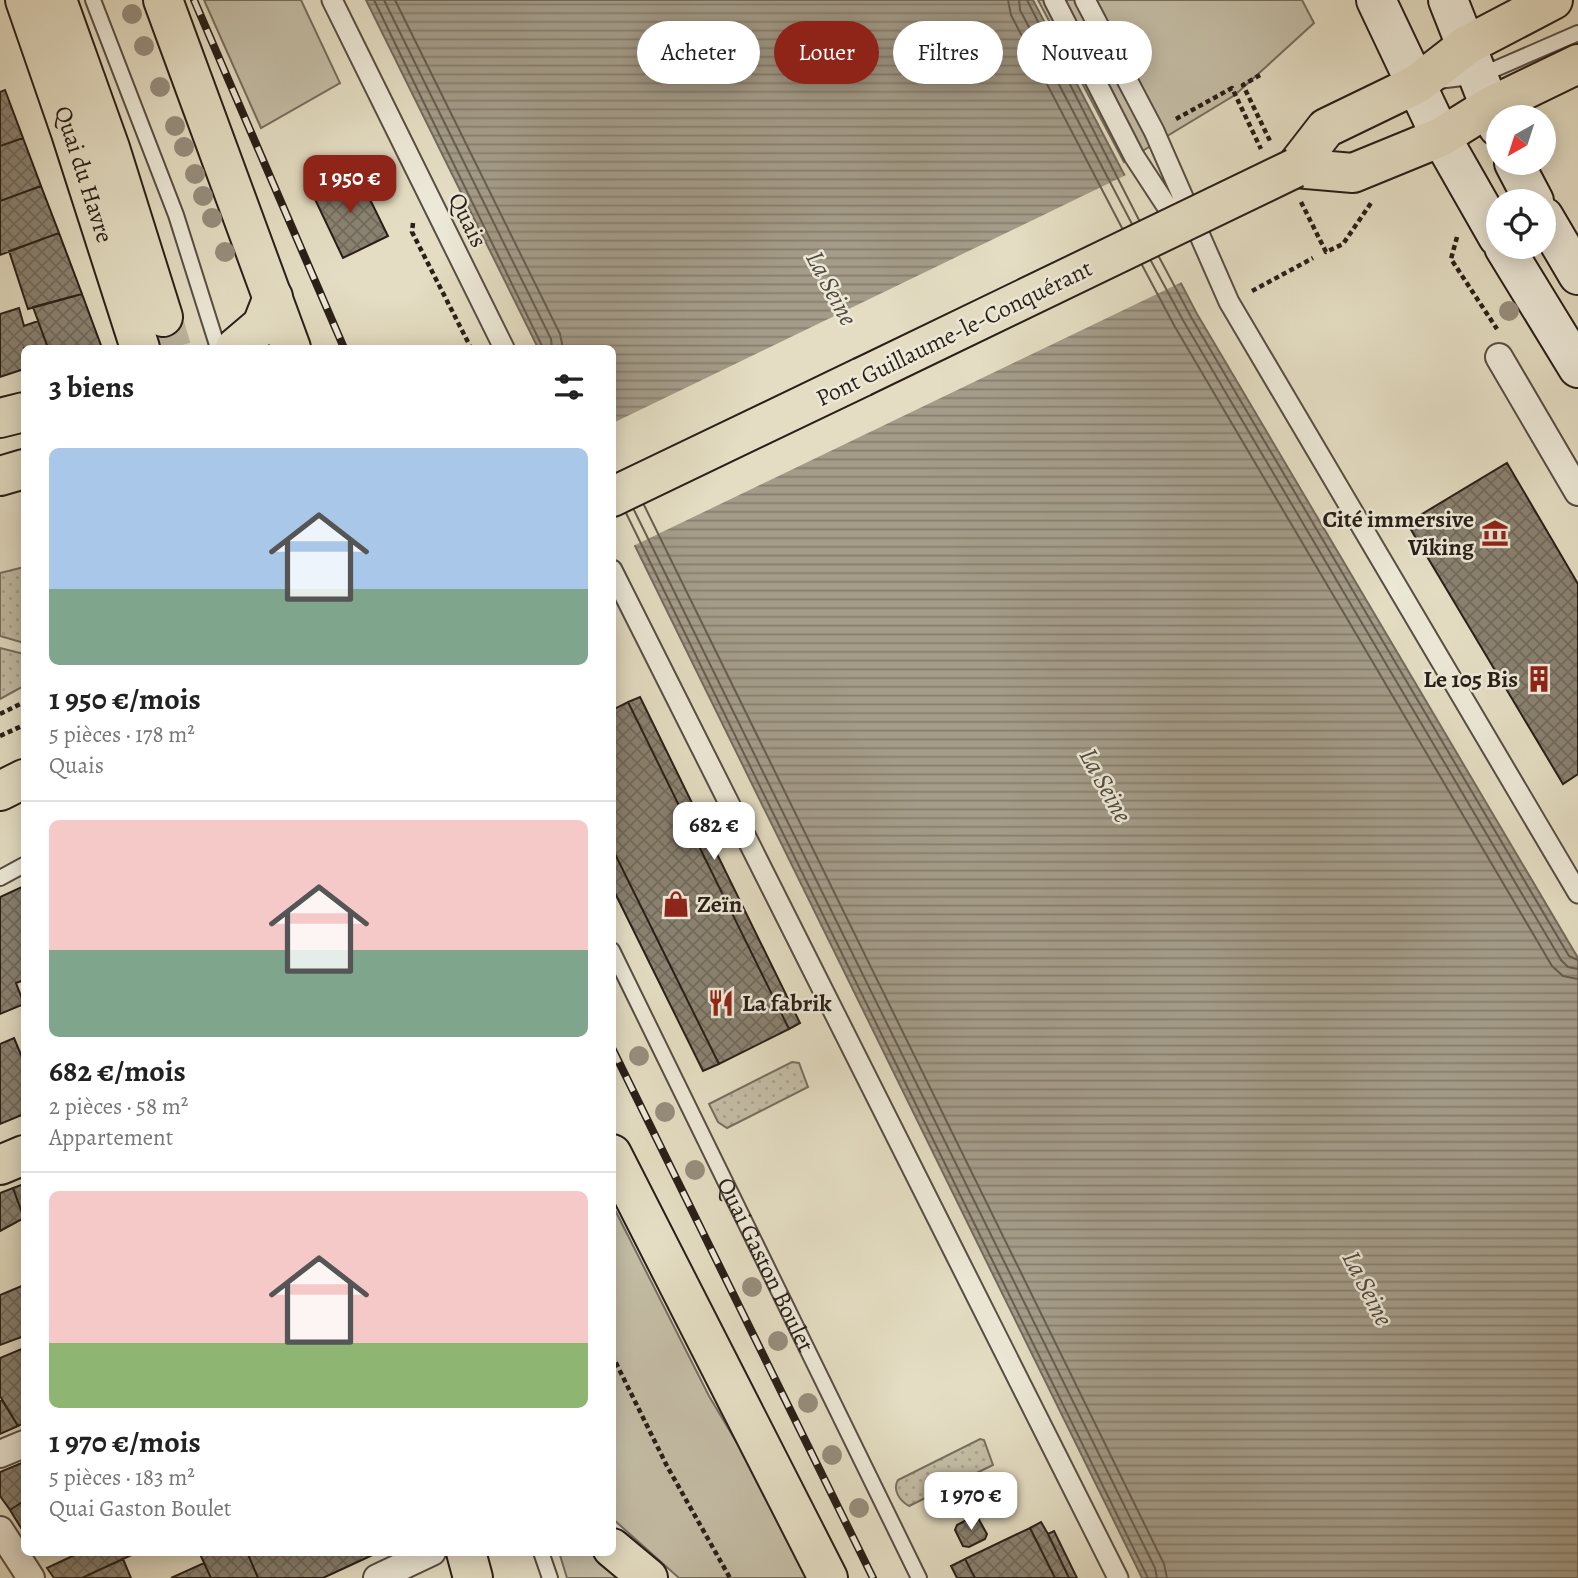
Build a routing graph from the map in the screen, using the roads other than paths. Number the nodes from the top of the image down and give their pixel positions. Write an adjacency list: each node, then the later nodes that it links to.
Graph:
1 (25, 0): 24 (main road, Quai du Havre)
2 (57, 0): 23 (main road, Quai du Havre)
3 (93, 0): 25 (lane)
4 (163, 0): 21 (main road)
5 (332, 0): 28 (street, Quais)
6 (1054, 0): 22 (street)
7 (1085, 0): 22 (street)
8 (1376, 0): 13 (main road)
9 (1448, 0): 14 (main road)
10 (1553, 0): 14 (main road)
11 (1578, 33): 14 (lane)
12 (1578, 64): 14 (main road)
13 (1417, 84): 14 (main road, Pont Guillaume-le-Conquérant); 15 (main road); 16 (main road, Pont Guillaume-le-Conquérant)
14 (1483, 89): 15 (main road)
15 (1441, 137): 16 (main road); 17 (main road)
16 (1277, 157): 36 (main road, Pont Guillaume-le-Conquérant, bridge)
17 (1486, 216)
18 (1556, 237): 20 (main road)
19 (1511, 259): 30 (main road)
20 (1578, 275)
21 (273, 297): 26 (main road); 27 (main road)
22 (1229, 302): 42 (street)
23 (163, 317)
24 (140, 345)
25 (217, 345)
26 (239, 345)
27 (290, 345)
28 (503, 345)
29 (1499, 357): 35 (street)
30 (1578, 368)
31 (21, 413): 32 (main road)
32 (0, 418)
33 (21, 470): 34 (main road)
34 (0, 476)
35 (1578, 492)
36 (616, 495)
37 (616, 578): 63 (street)
38 (21, 780): 39 (main road)
39 (0, 791)
40 (21, 867): 41 (lane)
41 (0, 878)
42 (1578, 893)
43 (616, 958): 62 (lane, Quai Gaston Boulet)
44 (21, 1156): 46 (main road)
45 (616, 1162): 61 (main road)
46 (0, 1165)
47 (21, 1445): 48 (street)
48 (0, 1454)
49 (0, 1530): 55 (street)
50 (616, 1551): 60 (main road)
51 (424, 1556): 56 (street)
52 (467, 1556): 57 (main road)
53 (495, 1556): 58 (main road)
54 (542, 1556): 59 (lane)
55 (31, 1578)
56 (377, 1578)
57 (473, 1578)
58 (501, 1578)
59 (550, 1578)
60 (648, 1578)
61 (828, 1578)
62 (919, 1578)
63 (1118, 1578)

